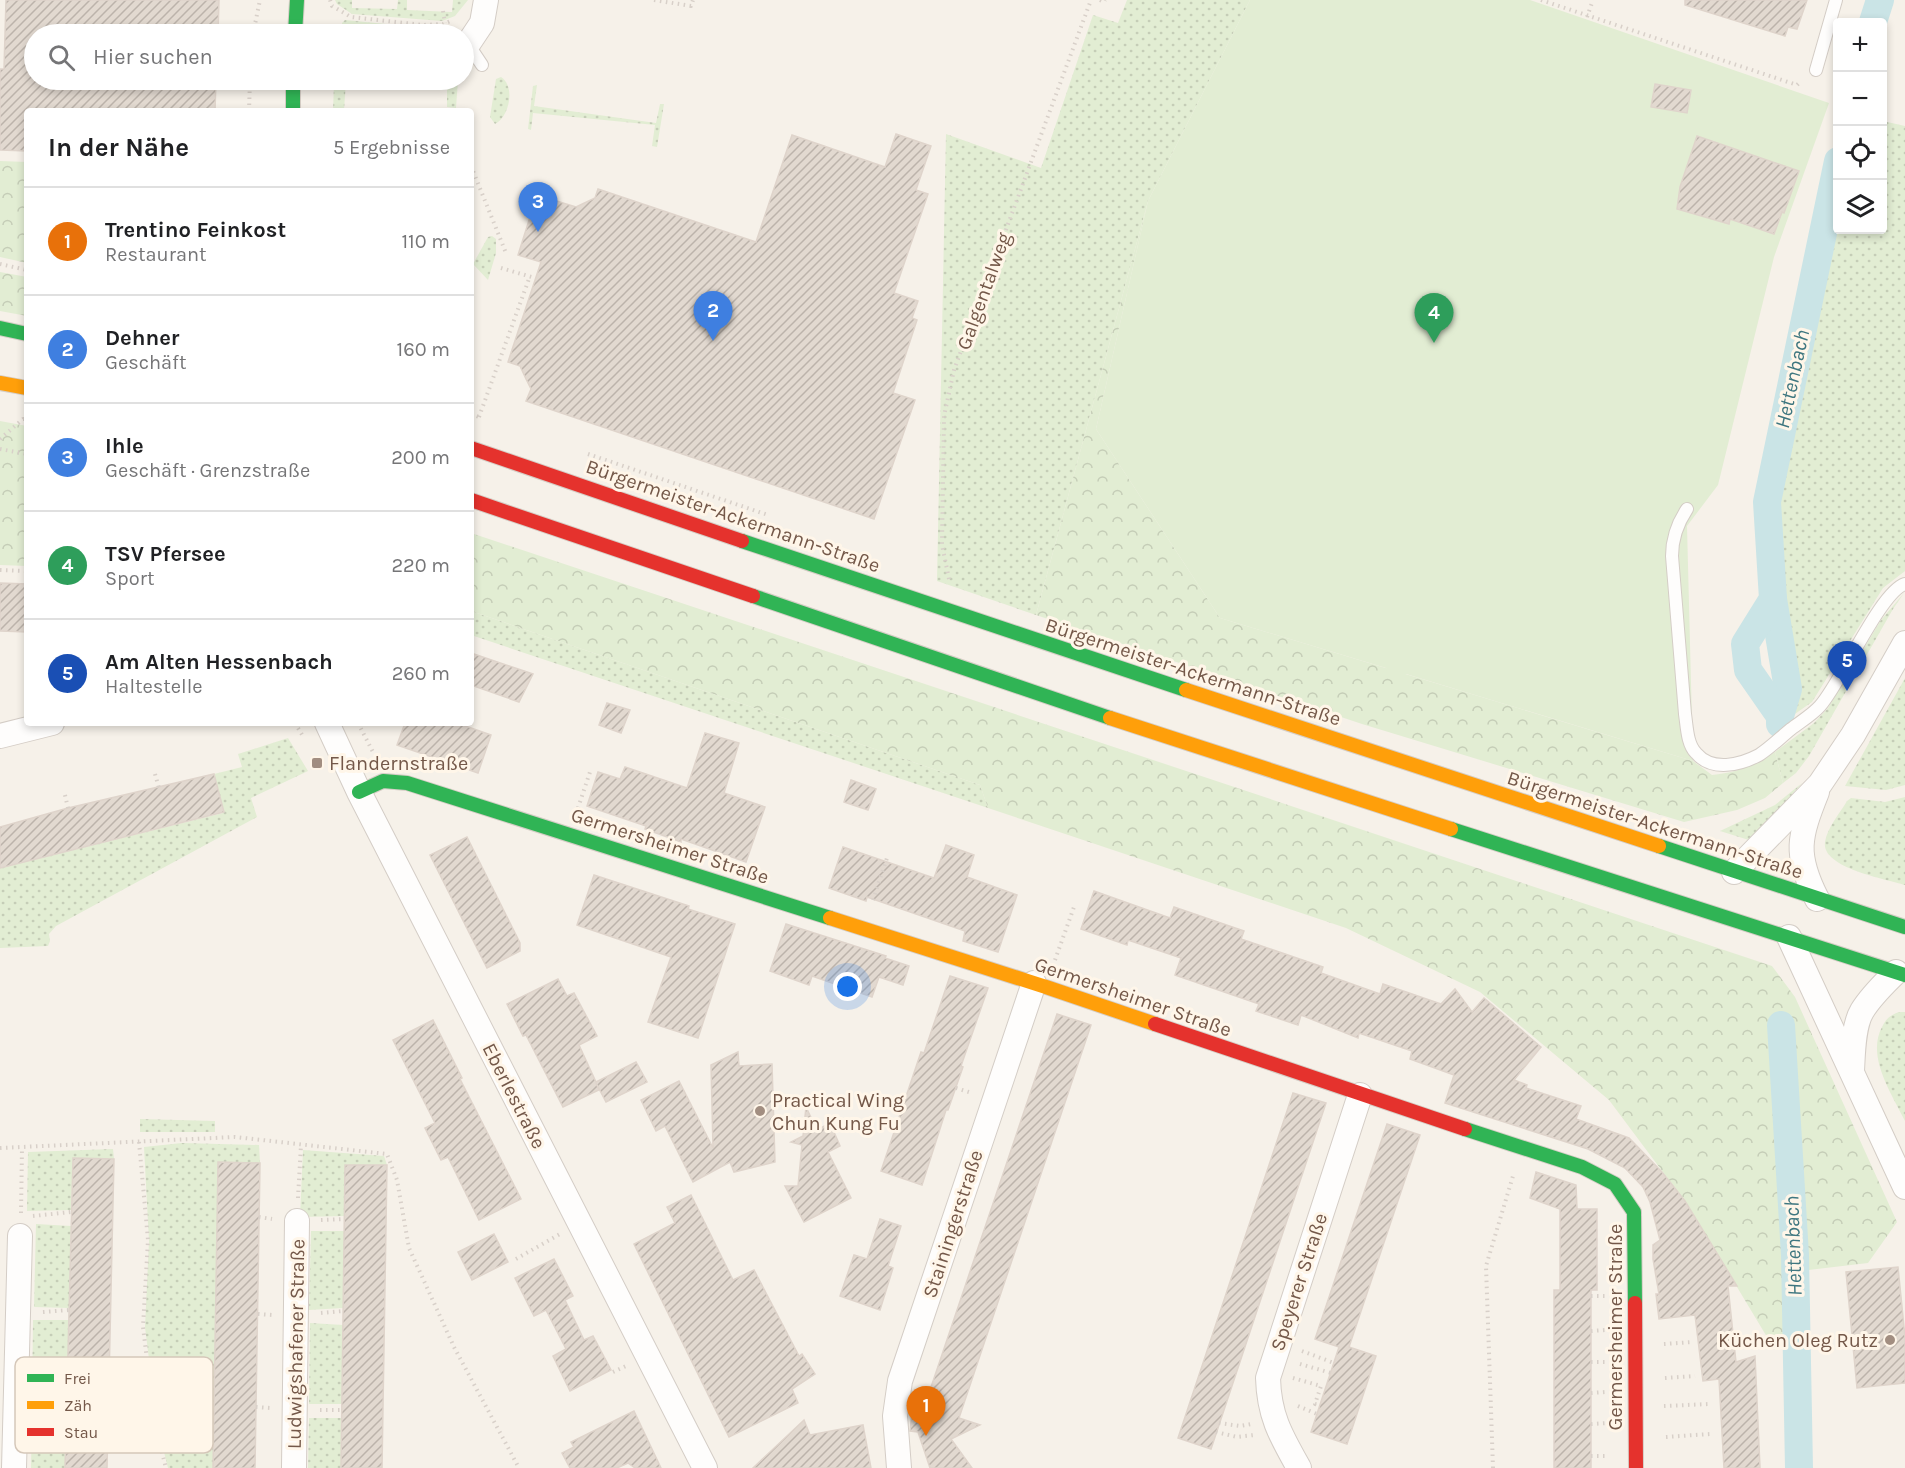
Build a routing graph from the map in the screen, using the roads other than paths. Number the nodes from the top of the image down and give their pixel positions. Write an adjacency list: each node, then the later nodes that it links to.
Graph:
1 (297, 0): 4 (main road)
2 (486, 0): 5 (street)
3 (1836, 0): 8 (lane)
4 (296, 24)
5 (474, 34)
6 (474, 55): 7 (lane)
7 (482, 65)
8 (1816, 70)
9 (293, 90): 10 (main road)
10 (293, 108)
11 (0, 328): 12 (main road)
12 (24, 333)
13 (0, 383): 14 (main road)
14 (24, 387)
15 (474, 449): 25 (main road, Bürgermeister-Ackermann-Straße)
16 (474, 501): 28 (main road)
17 (1688, 509): 18 (lane)
18 (1905, 584)
19 (1905, 643): 23 (street)
20 (40, 726): 22 (street)
21 (328, 726): 24 (street, Eberlestraße)
22 (0, 736)
23 (1821, 784): 25 (street); 26 (street)
24 (359, 792): 30 (main road, Germersheimer Straße); 40 (street, Eberlestraße)
25 (1734, 872): 26 (main road, Bürgermeister-Ackermann-Straße)
26 (1817, 899): 27 (main road, Bürgermeister-Ackermann-Straße)
27 (1905, 927)
28 (1789, 937): 29 (main road); 31 (street)
29 (1900, 974): 31 (street)
30 (1040, 985): 32 (main road, Germersheimer Straße); 41 (street, Stainingerstraße)
31 (1852, 1073): 33 (street)
32 (1360, 1095): 42 (street, Speyerer Straße); 43 (main road, Germersheimer Straße)
33 (1905, 1187)
34 (297, 1221): 39 (street, Ludwigshafener Straße)
35 (20, 1236): 36 (street)
36 (17, 1357)
37 (15, 1429): 38 (street)
38 (14, 1468)
39 (294, 1468)
40 (705, 1468)
41 (899, 1468)
42 (1299, 1468)
43 (1636, 1468)

